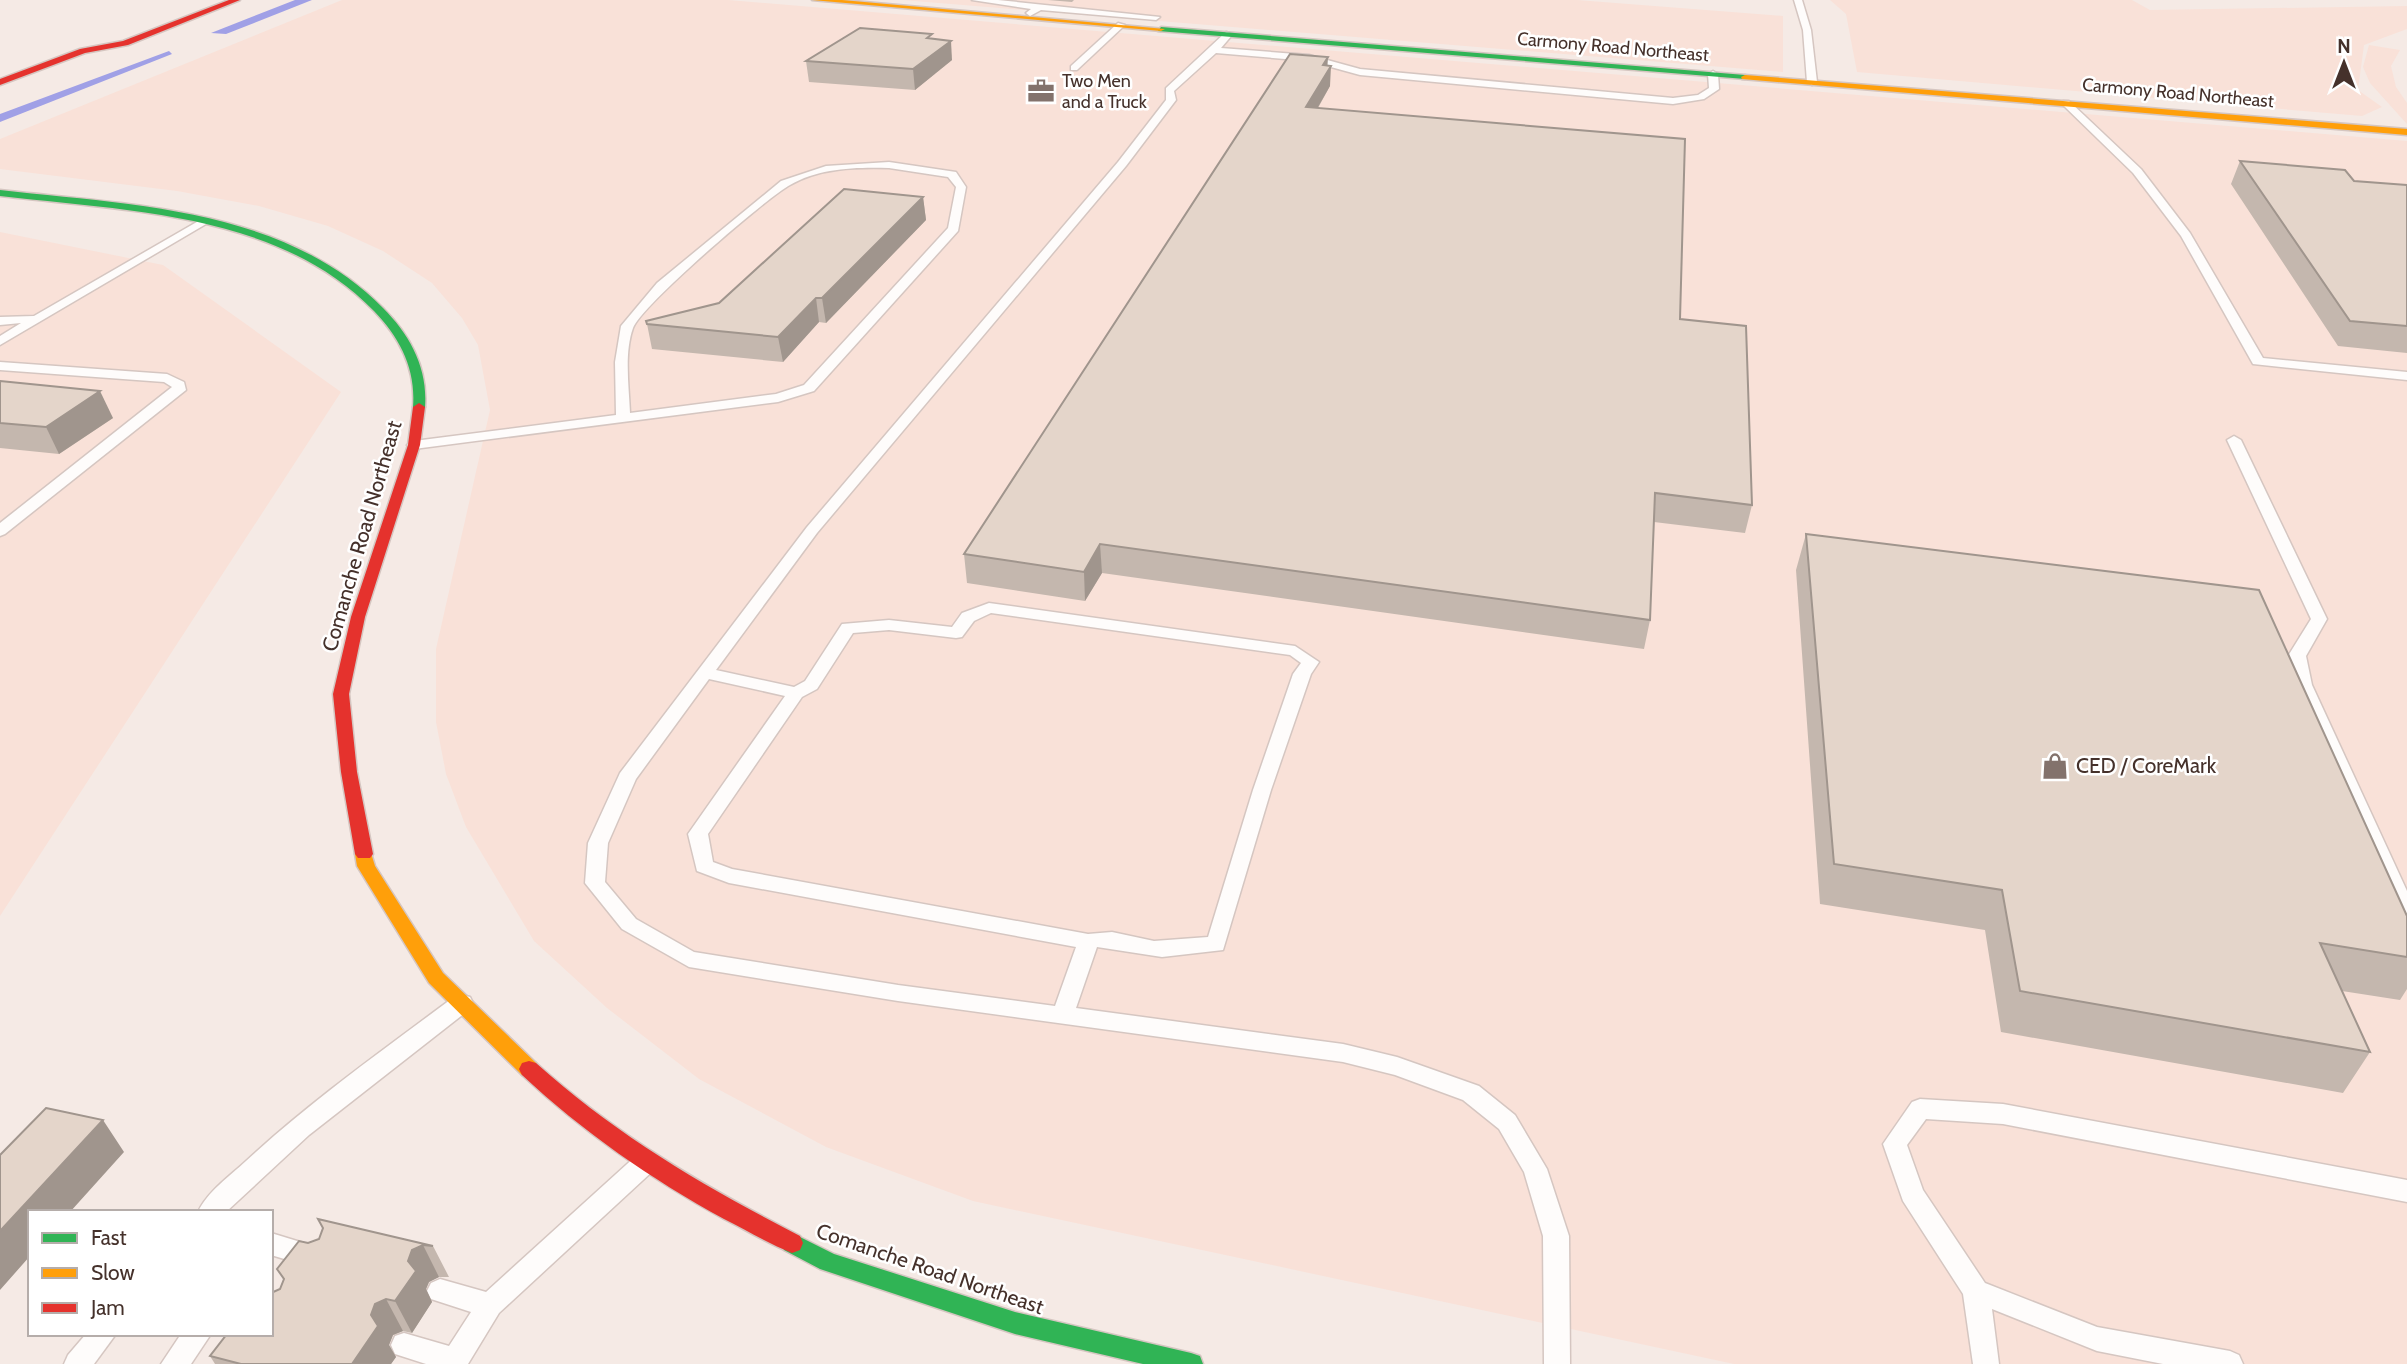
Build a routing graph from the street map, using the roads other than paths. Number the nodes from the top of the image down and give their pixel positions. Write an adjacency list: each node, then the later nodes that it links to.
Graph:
1 (236, 0): 10 (street)
2 (816, 0): 6 (street, Carmony Road Northeast)
3 (976, 0): 5 (lane)
4 (1798, 0): 15 (lane)
5 (1039, 7): 6 (lane); 7 (lane)
6 (1025, 17): 8 (street, Carmony Road Northeast)
7 (1156, 17)
8 (1121, 25): 9 (street, Carmony Road Northeast); 12 (lane)
9 (1229, 34): 11 (lane); 13 (street, Carmony Road Northeast)
10 (125, 43): 14 (street); 16 (street)
11 (1216, 50): 13 (lane); 30 (lane)
12 (1074, 68)
13 (1713, 74): 15 (street, Carmony Road Northeast)
14 (0, 82)
15 (1812, 82): 17 (street, Carmony Road Northeast)
16 (0, 97)
17 (2066, 103): 18 (street, Carmony Road Northeast); 25 (lane)
18 (2407, 132)
19 (0, 193): 20 (street, Comanche Road Northeast)
20 (202, 222): 21 (lane); 28 (street, Comanche Road Northeast)
21 (35, 319): 22 (lane); 23 (lane)
22 (0, 321)
23 (0, 341)
24 (0, 366): 29 (lane)
25 (2407, 376)
26 (623, 417): 26 (lane); 28 (lane)
27 (2234, 440): 32 (lane)
28 (414, 445): 34 (street, Comanche Road Northeast)
29 (0, 531)
30 (706, 673): 31 (lane); 35 (lane)
31 (796, 694): 33 (lane); 33 (lane)
32 (2407, 913)
33 (1088, 942): 35 (lane)
34 (462, 1003): 36 (street, Comanche Road Northeast); 38 (lane)
35 (1062, 1016): 51 (lane)
36 (646, 1162): 43 (lane); 50 (street, Comanche Road Northeast)
37 (2407, 1191): 42 (lane)
38 (212, 1210)
39 (273, 1245): 40 (lane)
40 (326, 1261)
41 (440, 1291): 43 (lane)
42 (1976, 1291): 52 (lane); 53 (lane)
43 (491, 1305): 47 (lane)
44 (101, 1336): 48 (lane)
45 (196, 1336): 49 (lane)
46 (404, 1345): 47 (lane)
47 (454, 1362)
48 (77, 1364)
49 (174, 1364)
50 (1191, 1364)
51 (1557, 1364)
52 (1986, 1364)
53 (2230, 1364)

